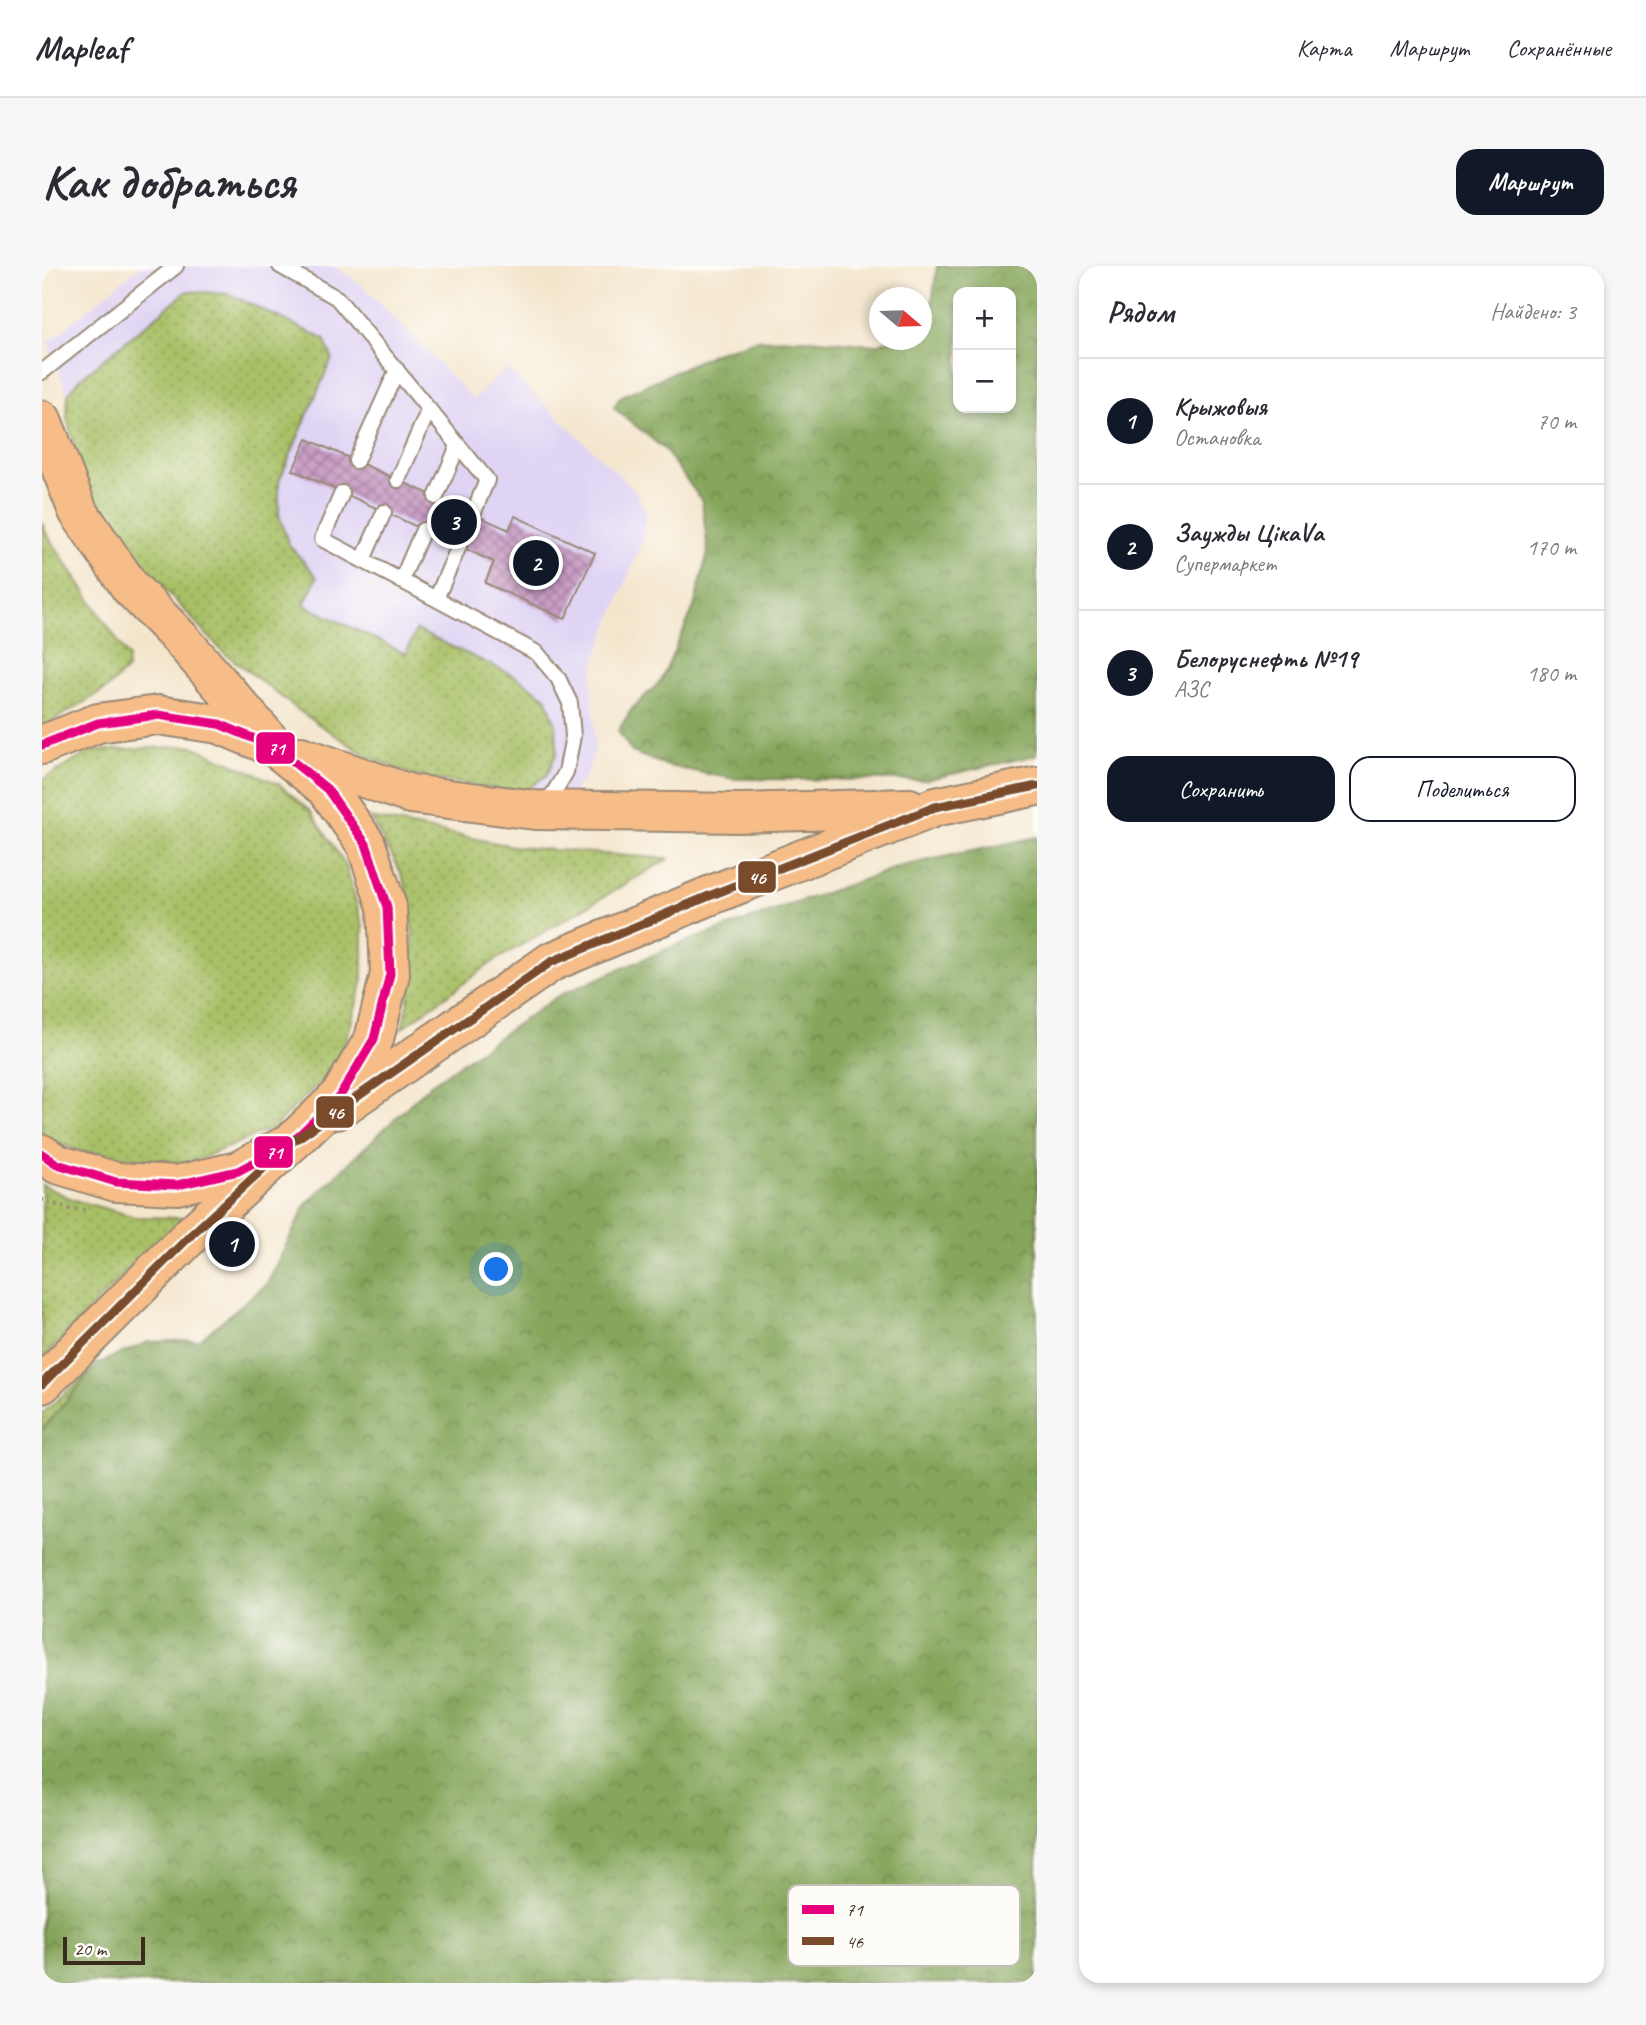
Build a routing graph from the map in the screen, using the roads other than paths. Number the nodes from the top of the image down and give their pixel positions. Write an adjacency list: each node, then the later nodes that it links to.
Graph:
1 (176, 266): 4 (lane)
2 (280, 266): 3 (lane)
3 (397, 370): 5 (lane); 8 (lane)
4 (42, 372)
5 (429, 409): 7 (lane); 9 (lane)
6 (42, 420): 20 (main road)
7 (458, 446): 11 (lane); 13 (lane)
8 (356, 461)
9 (398, 480)
10 (342, 493): 16 (lane)
11 (436, 497)
12 (384, 512): 16 (lane)
13 (472, 514)
14 (423, 530): 17 (lane)
15 (459, 546): 18 (lane)
16 (363, 560): 17 (lane)
17 (401, 581): 18 (lane)
18 (436, 600): 23 (lane)
19 (42, 746): 20 (main road)
20 (276, 748): 23 (main road); 24 (main road)
21 (1037, 786): 22 (main road)
22 (935, 807): 23 (main road); 24 (main road)
23 (535, 810)
24 (292, 1142): 25 (main road); 26 (main road)
25 (42, 1154)
26 (42, 1384)

